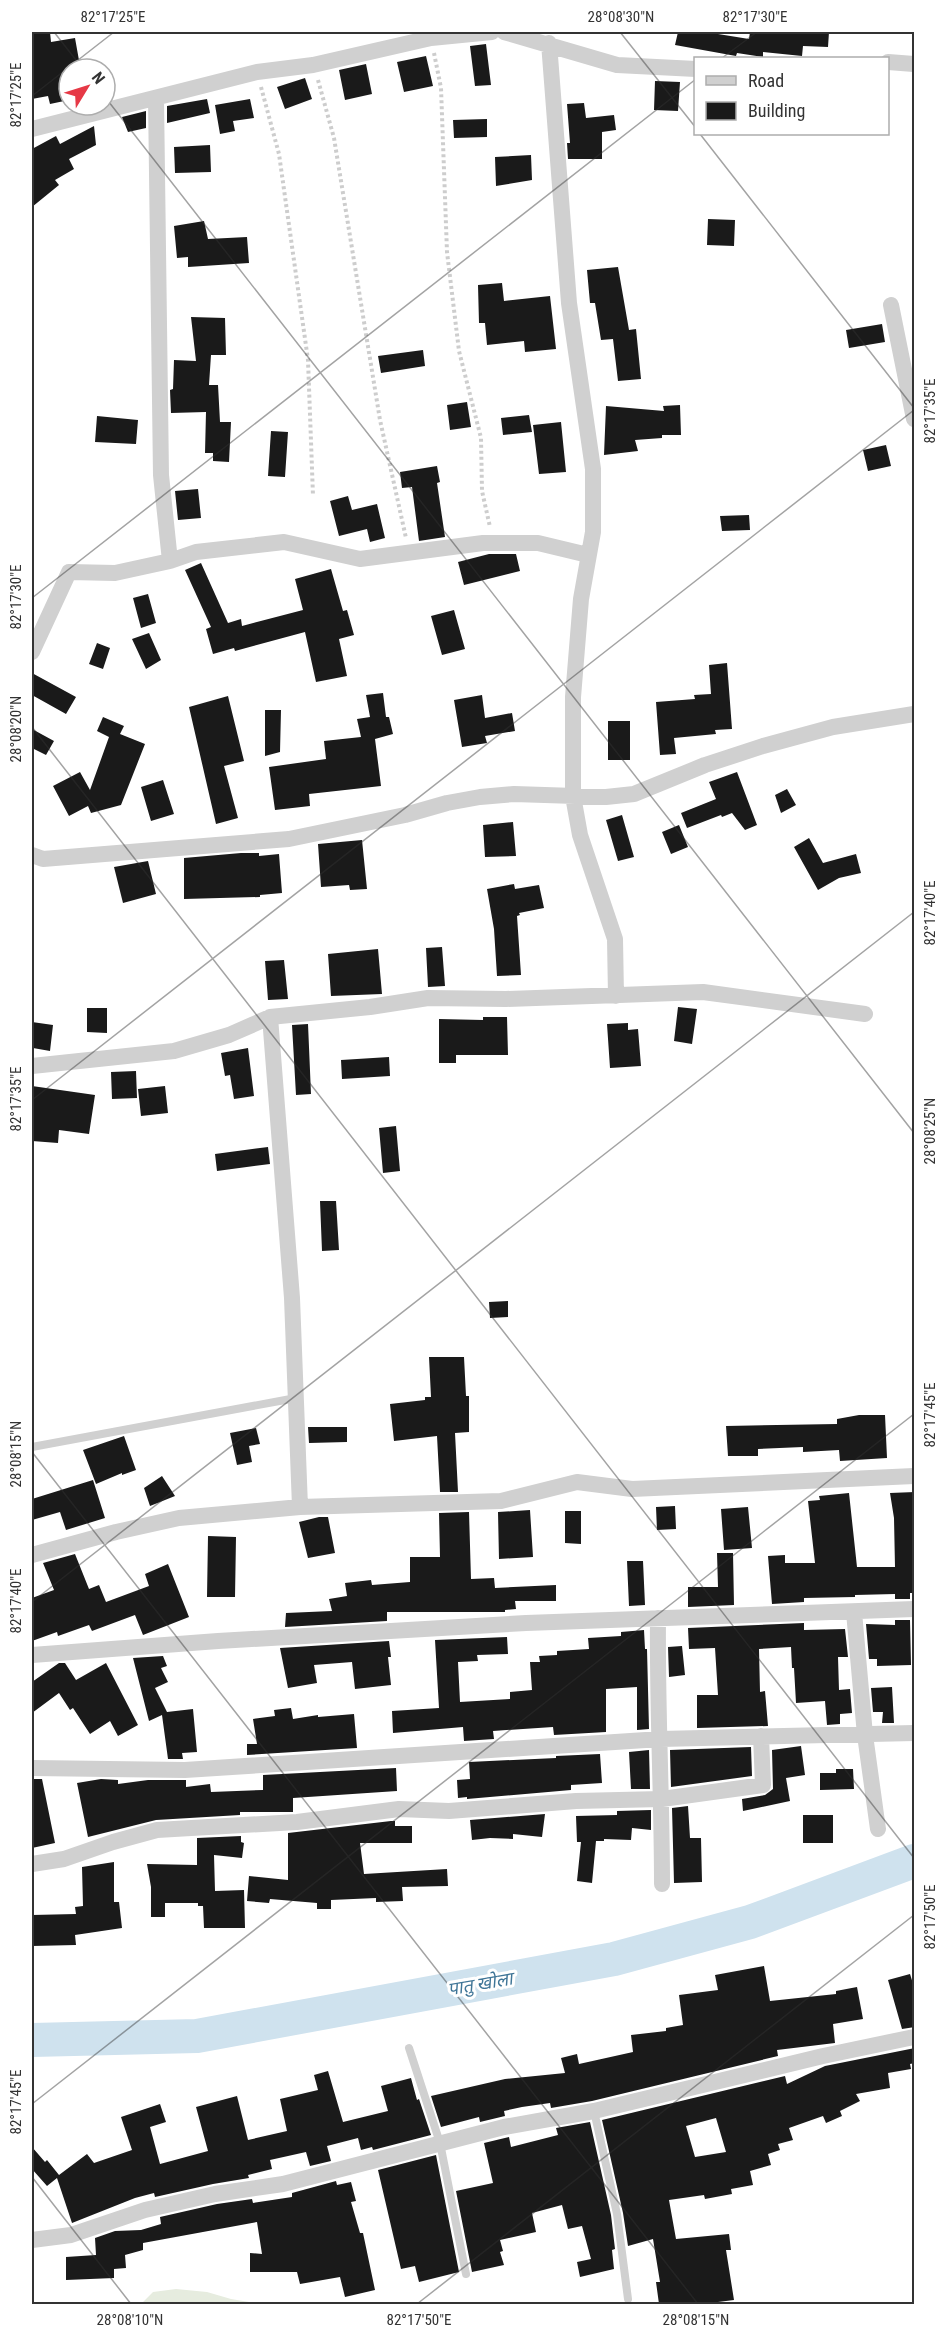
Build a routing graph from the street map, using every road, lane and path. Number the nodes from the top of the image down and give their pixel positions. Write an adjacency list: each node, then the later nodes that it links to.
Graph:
1 (492, 32): 3 (street)
2 (504, 32): 4 (street)
3 (431, 38): 7 (street); 15 (path)
4 (549, 43): 8 (street); 17 (street)
5 (889, 62): 6 (street)
6 (915, 64)
7 (314, 65): 9 (street); 16 (path)
8 (694, 69)
9 (257, 72): 10 (street); 14 (path)
10 (156, 98): 11 (street); 18 (street)
11 (32, 129)
12 (891, 305): 13 (street)
13 (915, 419)
14 (314, 496)
15 (491, 531)
16 (409, 552): 17 (street); 18 (street)
17 (588, 555): 21 (street)
18 (170, 561): 19 (street)
19 (32, 652)
20 (915, 714): 21 (street)
21 (573, 796): 22 (street); 23 (street)
22 (32, 855)
23 (616, 996): 24 (street); 25 (street)
24 (865, 1014)
25 (270, 1017): 26 (street); 27 (street)
26 (32, 1066)
27 (297, 1398): 28 (lane); 30 (street)
28 (32, 1447)
29 (915, 1476): 30 (street)
30 (300, 1507): 31 (street)
31 (32, 1555)
32 (915, 1609): 33 (street)
33 (854, 1612): 34 (street); 37 (street)
34 (658, 1618): 35 (street); 39 (street)
35 (32, 1654)
36 (915, 1733): 37 (street)
37 (865, 1735): 38 (street); 42 (street)
38 (761, 1736): 39 (street); 41 (street)
39 (661, 1739): 40 (street); 41 (street)
40 (32, 1768)
41 (662, 1799): 43 (street); 44 (street)
42 (878, 1829)
43 (32, 1864)
44 (662, 1884)
45 (915, 2037): 47 (street)
46 (409, 2048): 48 (lane)
47 (594, 2111): 48 (street); 51 (lane)
48 (440, 2144): 49 (street); 50 (lane)
49 (32, 2240)
50 (466, 2274)
51 (628, 2299)

